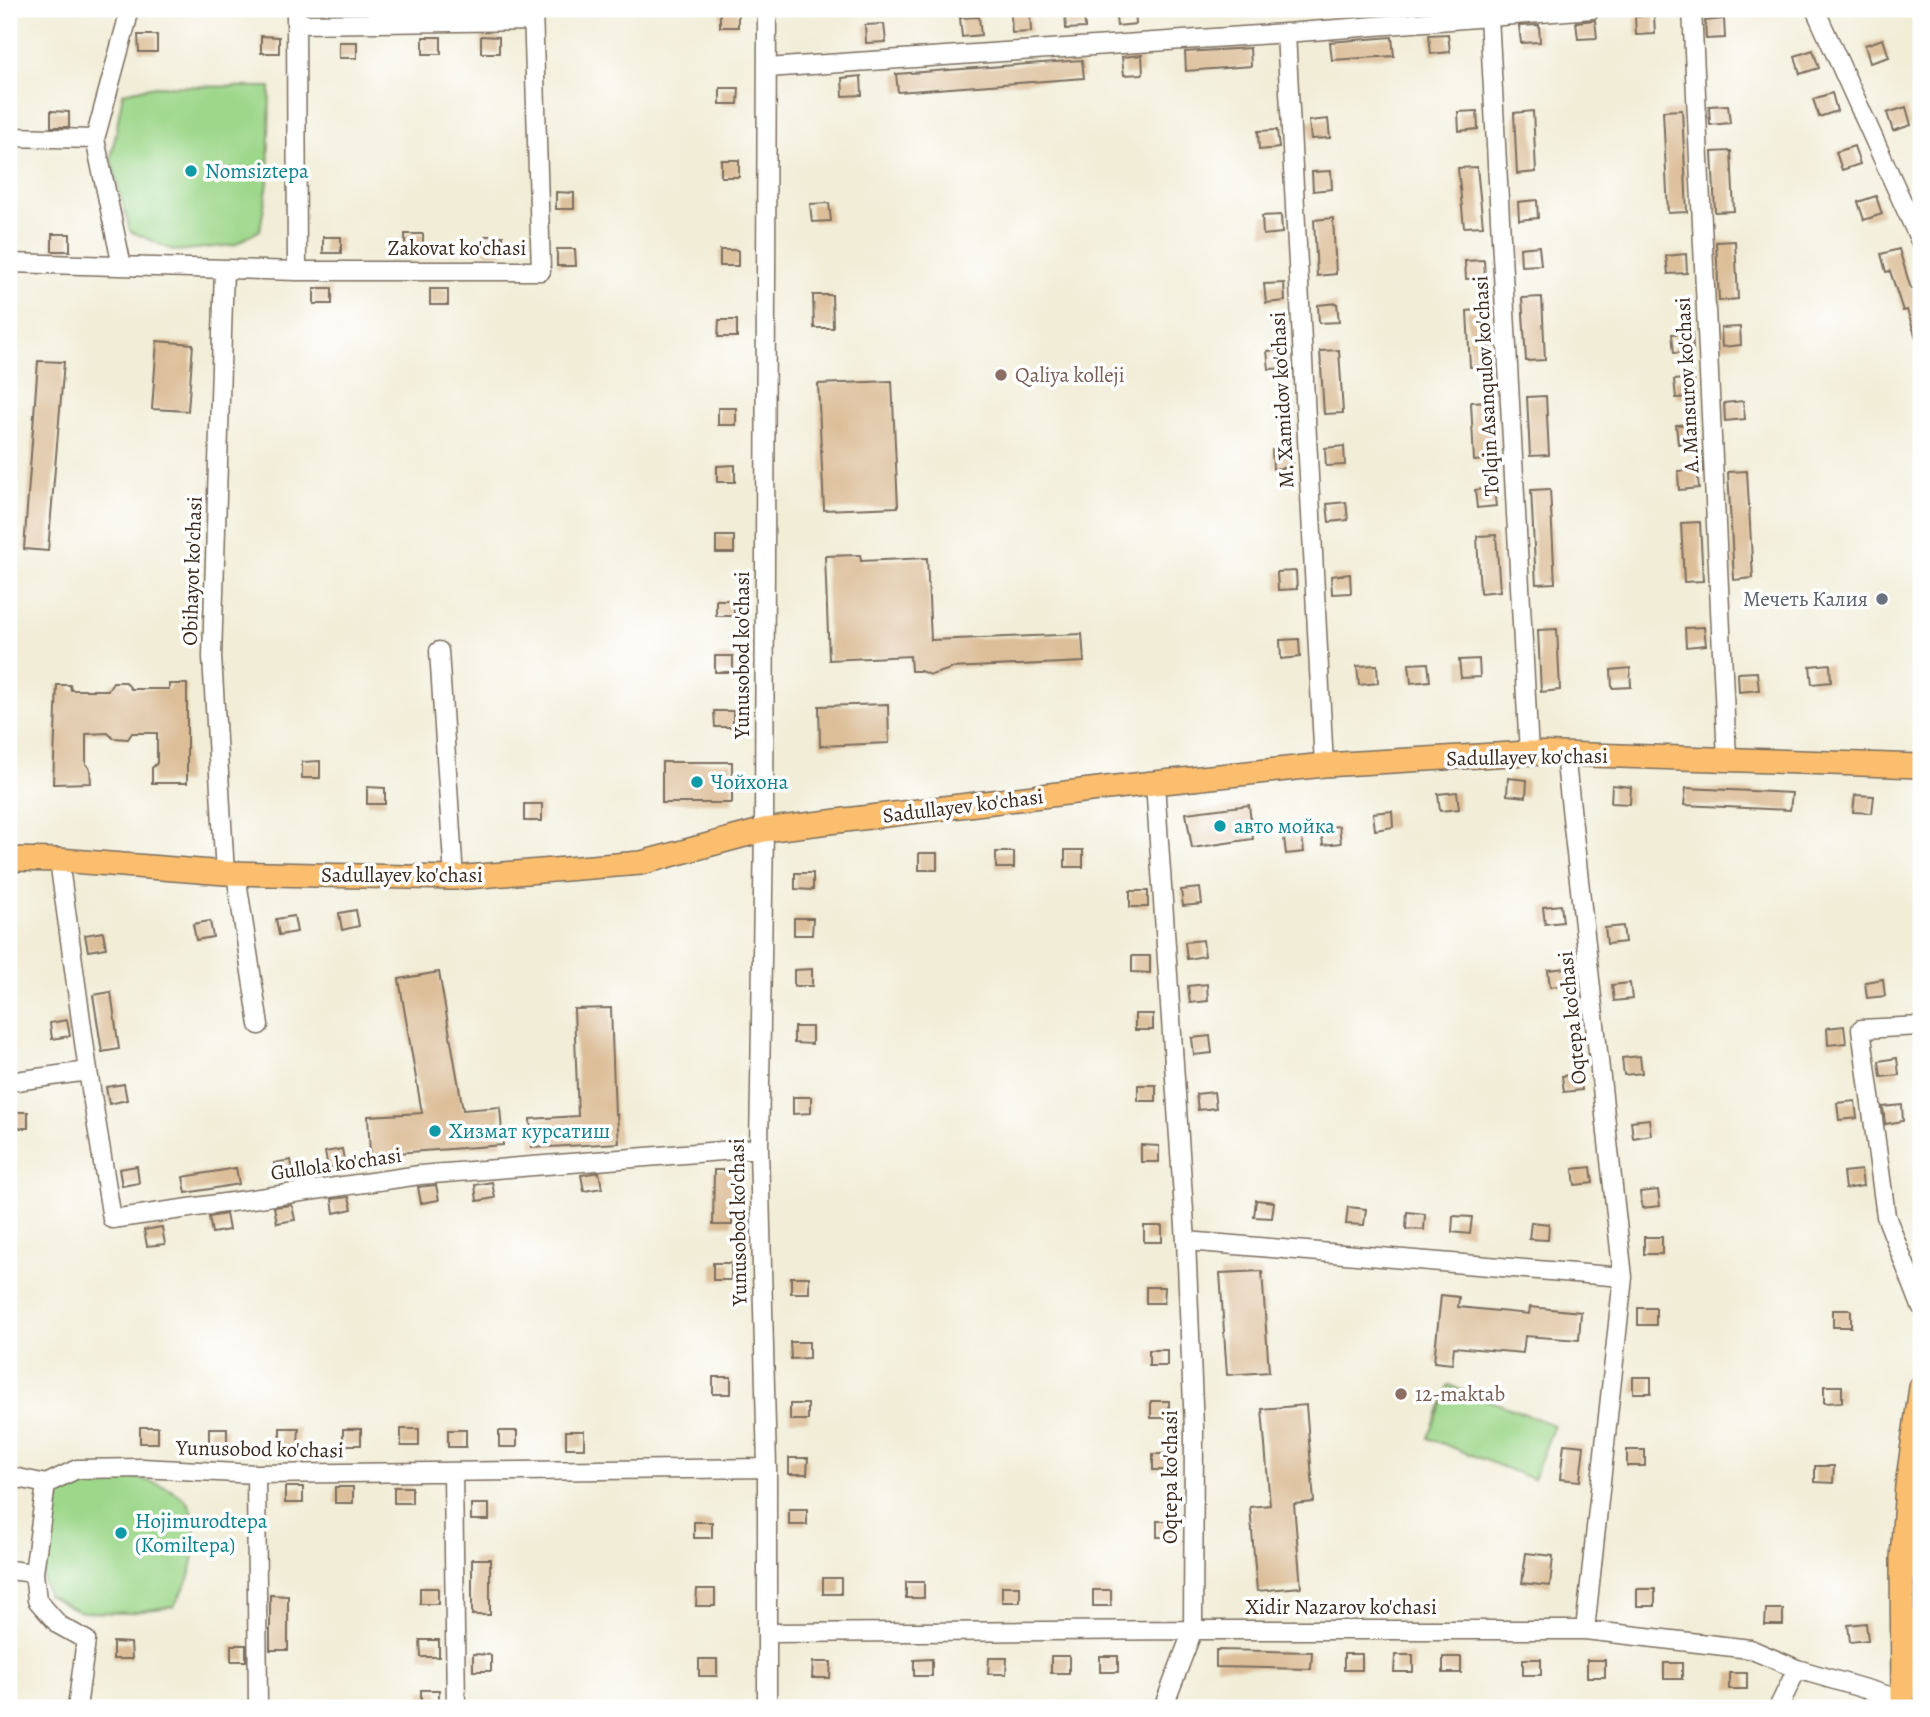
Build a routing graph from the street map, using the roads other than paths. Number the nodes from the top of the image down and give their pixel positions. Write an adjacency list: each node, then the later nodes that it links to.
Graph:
1 (126, 9): 12 (street)
2 (767, 9): 10 (street, Yunusobod ko'chasi)
3 (1592, 9): 7 (street)
4 (1692, 9): 21 (street, A.Mansurov ko'chasi)
5 (1815, 9): 13 (street)
6 (533, 15): 8 (street, Zakovat ko'chasi); 17 (street, Zakovat ko'chasi)
7 (1489, 16): 9 (street); 19 (street, To'lqin Asanqulov ko'chasi)
8 (296, 17): 17 (street)
9 (1286, 33): 10 (street); 22 (street, M. Xamidov ko'chasi)
10 (767, 68): 25 (street, Yunusobod ko'chasi)
11 (9, 137): 12 (street)
12 (95, 139): 15 (street)
13 (1921, 243)
14 (9, 263): 15 (street, Zakovat ko'chasi)
15 (122, 266): 16 (street, Zakovat ko'chasi)
16 (224, 269): 17 (street, Zakovat ko'chasi); 28 (street, Obihayot ko'chasi)
17 (296, 271)
18 (439, 651): 29 (street)
19 (1529, 753): 20 (main road, Sadullayev ko'chasi); 22 (main road, Sadullayev ko'chasi)
20 (1565, 754): 21 (main road, Sadullayev ko'chasi); 36 (street, Oqtepa ko'chasi)
21 (1727, 758): 23 (main road, Sadullayev ko'chasi)
22 (1324, 765): 24 (main road, Sadullayev ko'chasi)
23 (1921, 766)
24 (1155, 783): 25 (main road, Sadullayev ko'chasi); 35 (street, Oqtepa ko'chasi)
25 (764, 830): 29 (main road, Sadullayev ko'chasi); 34 (street, Yunusobod ko'chasi)
26 (9, 859): 27 (main road, Sadullayev ko'chasi)
27 (59, 860): 28 (main road, Sadullayev ko'chasi); 32 (street)
28 (230, 874): 29 (main road, Sadullayev ko'chasi); 30 (street, Obihayot ko'chasi)
29 (454, 878)
30 (259, 1025)
31 (1921, 1026): 37 (street)
32 (88, 1071): 33 (street); 34 (street, Gullola ko'chasi)
33 (9, 1082)
34 (759, 1148): 39 (street, Yunusobod ko'chasi)
35 (1186, 1241): 36 (street); 46 (street, Oqtepa ko'chasi)
36 (1623, 1277): 47 (street, Oqtepa ko'chasi)
37 (1921, 1306)
38 (1921, 1387): 50 (main road)
39 (766, 1468): 40 (street, Yunusobod ko'chasi); 48 (street, Yunusobod ko'chasi)
40 (453, 1473): 41 (street, Yunusobod ko'chasi); 53 (street)
41 (256, 1474): 43 (street, Yunusobod ko'chasi); 52 (street)
42 (9, 1476): 43 (street)
43 (46, 1484): 45 (street)
44 (9, 1570): 45 (street)
45 (34, 1573): 51 (street)
46 (1193, 1630): 47 (street, Xidir Nazarov ko'chasi); 48 (street, Xidir Nazarov ko'chasi); 55 (street, Oqtepa ko'chasi)
47 (1585, 1630): 49 (street, Xidir Nazarov ko'chasi)
48 (768, 1633): 54 (street, Yunusobod ko'chasi)
49 (1797, 1669): 50 (street, Xidir Nazarov ko'chasi); 56 (street)
50 (1903, 1704)
51 (77, 1708)
52 (258, 1708)
53 (456, 1708)
54 (767, 1708)
55 (1163, 1708)
56 (1778, 1708)

